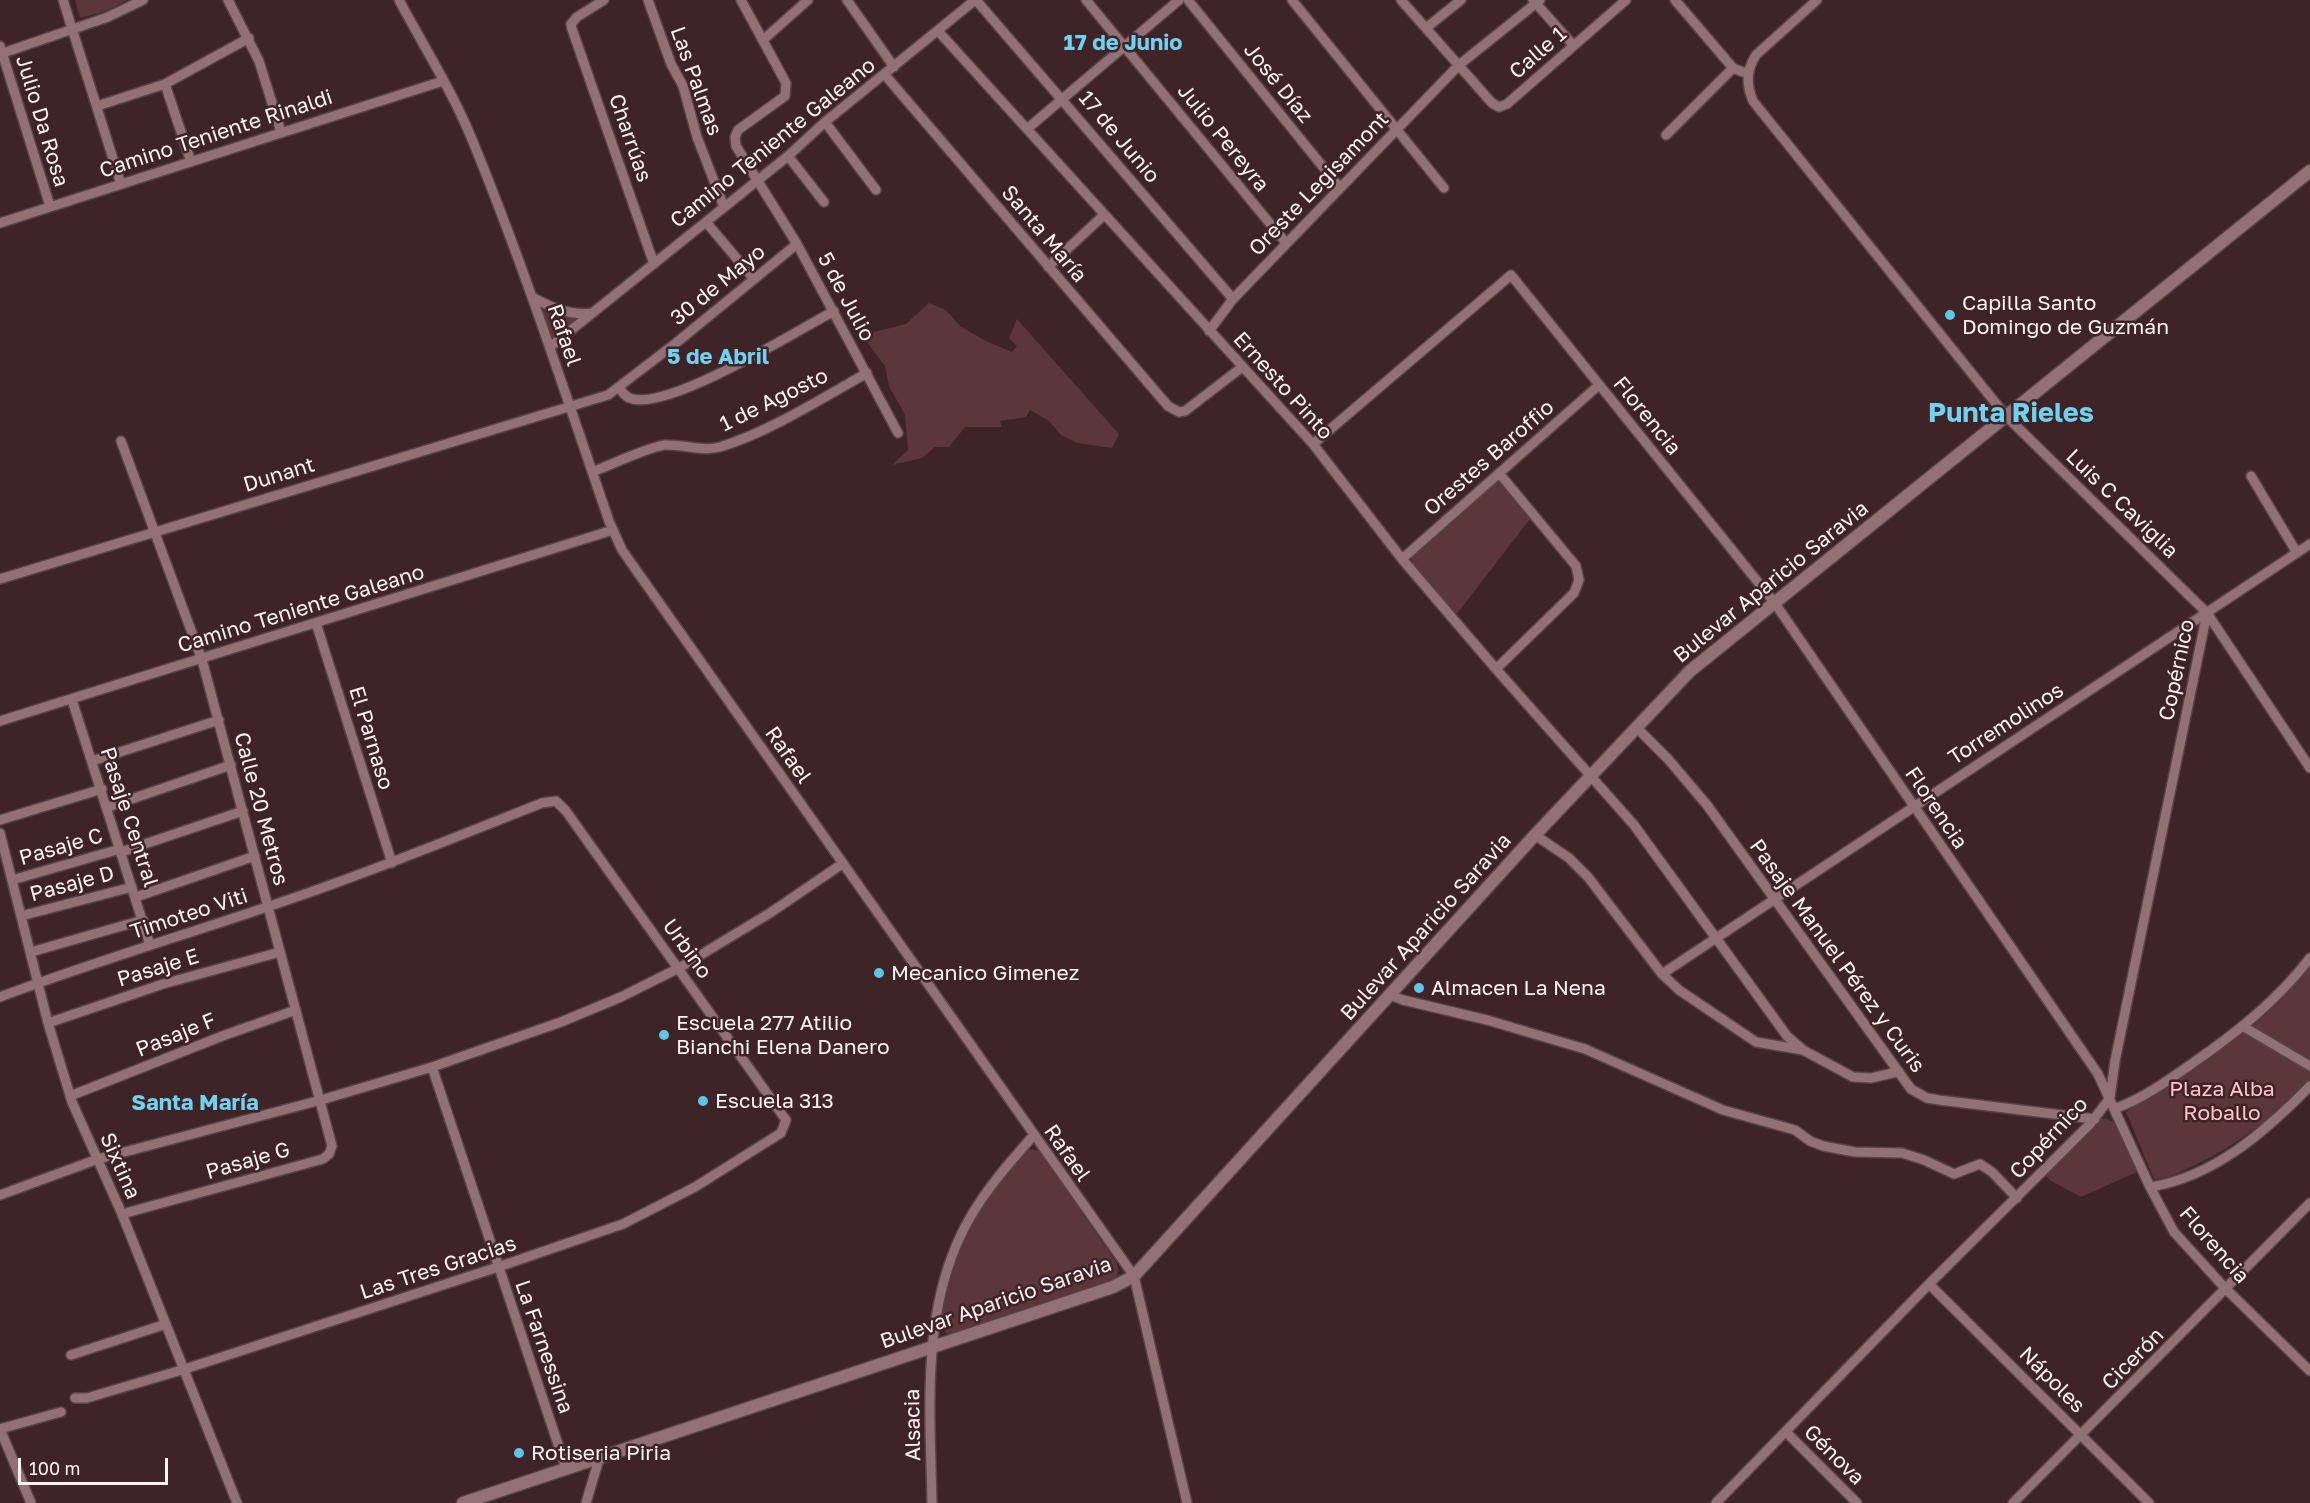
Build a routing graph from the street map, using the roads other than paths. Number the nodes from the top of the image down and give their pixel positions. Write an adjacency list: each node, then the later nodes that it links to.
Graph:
1 (63, 0): 22 (street)
2 (142, 0): 22 (street)
3 (228, 0): 24 (street)
4 (399, 0): 34 (street, Rafael)
5 (604, 0): 59 (street, Charrúas)
6 (648, 0): 53 (street, Las Palmas)
7 (808, 0): 25 (street)
8 (975, 0): 23 (street, Camino Teniente Galeano); 36 (street, 17 de Junio)
9 (1086, 0): 27 (street, Julio Pereyra)
10 (1179, 0): 27 (street)
11 (1188, 0): 48 (street, José Díaz)
12 (1292, 0): 40 (street)
13 (1461, 0): 21 (street)
14 (1626, 0): 26 (street, Calle 1)
15 (1675, 0): 31 (street)
16 (1816, 0): 32 (street)
17 (744, 1): 25 (street)
18 (850, 1): 30 (street)
19 (1536, 1): 26 (street); 29 (street, Oreste Legisamont)
20 (1407, 2): 21 (street)
21 (1426, 28): 29 (street)
22 (73, 30): 28 (street); 37 (street)
23 (938, 31): 30 (street, Camino Teniente Galeano); 39 (street, Ernesto Pinto)
24 (249, 38): 35 (street); 41 (street)
25 (763, 40): 46 (street, 5 de Julio)
26 (1573, 45): 29 (street, Calle 1)
27 (1124, 46): 36 (street); 57 (street, Julio Pereyra)
28 (1, 51): 52 (street, Julio Da Rosa)
29 (1459, 65): 40 (street, Oreste Legisamont)
30 (894, 67): 33 (street, Camino Teniente Galeano)
31 (1733, 68): 32 (street); 42 (street)
32 (1748, 74): 73 (street, Luis C Caviglia)
33 (885, 75): 38 (street, Camino Teniente Galeano); 60 (street, Santa María)
34 (443, 81): 41 (street, Camino Teniente Rinaldi); 62 (street, Rafael)
35 (165, 84): 37 (street); 44 (street)
36 (1062, 98): 39 (street); 63 (street, 17 de Junio)
37 (97, 106): 47 (street)
38 (825, 122): 43 (street, Camino Teniente Galeano); 50 (street)
39 (1027, 129): 54 (street, Ernesto Pinto)
40 (1397, 130): 48 (street, Oreste Legisamont); 49 (street)
41 (280, 132): 44 (street, Camino Teniente Rinaldi)
42 (1666, 135)
43 (788, 156): 46 (street, Camino Teniente Galeano); 51 (street)
44 (191, 162): 47 (street, Camino Teniente Rinaldi)
45 (2309, 176): 73 (street, Bulevar Aparicio Saravia)
46 (756, 182): 53 (street, Camino Teniente Galeano); 58 (street, 5 de Julio)
47 (121, 184): 52 (street, Camino Teniente Rinaldi)
48 (1340, 188): 57 (street, Oreste Legisamont)
49 (1444, 188)
50 (876, 189)
51 (824, 202)
52 (50, 206): 56 (street, Camino Teniente Rinaldi)
53 (724, 207): 55 (street, Camino Teniente Galeano)
54 (1104, 214): 60 (street); 66 (street, Ernesto Pinto)
55 (706, 222): 59 (street, Camino Teniente Galeano); 61 (street)
56 (0, 223)
57 (1286, 243): 63 (street, Oreste Legisamont)
58 (797, 244): 61 (street, 30 de Mayo); 64 (street, 5 de Julio)
59 (654, 264): 65 (street, Camino Teniente Galeano)
60 (1048, 267): 68 (street, Santa María)
61 (754, 279): 71 (street, 30 de Mayo)
62 (532, 297): 65 (street); 67 (street, Rafael)
63 (1233, 299): 66 (street, Oreste Legisamont)
64 (834, 311): 69 (street, 5 de Julio); 71 (street)
65 (594, 312): 67 (street, Camino Teniente Galeano)
66 (1209, 331): 68 (street, Ernesto Pinto)
67 (550, 347): 72 (street, Rafael)
68 (1241, 368): 76 (street, Ernesto Pinto)
69 (867, 373): 74 (street, 5 de Julio); 77 (street, 1 de Agosto)
70 (1599, 385): 76 (street, Florencia); 78 (street, Orestes Baroffio); 86 (street, Florencia)
71 (619, 388): 72 (street, 30 de Mayo)
72 (569, 406): 77 (street, Rafael); 81 (street, Dunant)
73 (2006, 416): 86 (street, Bulevar Aparicio Saravia); 87 (street, Luis C Caviglia)
74 (898, 433)
75 (121, 441): 81 (street, Calle 20 Metros)
76 (1313, 444): 84 (street, Ernesto Pinto)
77 (592, 472): 80 (street, Rafael)
78 (1499, 473): 84 (street, Orestes Baroffio); 90 (street)
79 (2251, 476): 83 (street)
80 (613, 530): 88 (street, Camino Teniente Galeano); 110 (street, Rafael)
81 (156, 531): 85 (street, Dunant); 89 (street, Calle 20 Metros)
82 (2310, 544): 83 (street, Torremolinos)
83 (2297, 553): 87 (street, Torremolinos)
84 (1402, 559): 90 (street, Ernesto Pinto)
85 (0, 579)
86 (1774, 602): 94 (street, Bulevar Aparicio Saravia); 102 (street, Florencia)
87 (2207, 613): 97 (street, Luis C Caviglia); 102 (street, Torremolinos); 136 (street, Copérnico)
88 (316, 623): 89 (street, Camino Teniente Galeano); 109 (street, El Parnaso)
89 (202, 660): 91 (street, Camino Teniente Galeano); 92 (street, Calle 20 Metros)
90 (1496, 669): 98 (street, Ernesto Pinto)
91 (72, 700): 93 (street, Camino Teniente Galeano); 95 (street, Pasaje Central)
92 (219, 720): 95 (street); 96 (street, Calle 20 Metros)
93 (0, 721)
94 (1637, 728): 98 (street, Bulevar Aparicio Saravia); 113 (street, Pasaje Manuel Pérez y Curis)
95 (92, 761): 99 (street, Pasaje Central)
96 (231, 765): 101 (street); 103 (street, Calle 20 Metros)
97 (2310, 768)
98 (1590, 776): 106 (street, Bulevar Aparicio Saravia); 117 (street, Ernesto Pinto)
99 (102, 789): 101 (street, Pasaje Central); 104 (street)
100 (556, 801): 109 (street, Timoteo Viti); 122 (street, Urbino)
101 (108, 807): 107 (street, Pasaje Central)
102 (1913, 807): 113 (street, Torremolinos); 136 (street, Florencia)
103 (243, 811): 107 (street, Pasaje C); 108 (street, Calle 20 Metros)
104 (0, 820)
105 (0, 833): 111 (street, Sixtina)
106 (1535, 835): 123 (street); 125 (street, Bulevar Aparicio Saravia)
107 (121, 850): 111 (street, Pasaje C); 112 (street, Pasaje Central)
108 (255, 856): 112 (street, Pasaje D); 114 (street, Calle 20 Metros)
109 (392, 863): 114 (street, Timoteo Viti)
110 (842, 864): 122 (street); 141 (street, Rafael)
111 (12, 880): 115 (street, Sixtina)
112 (134, 892): 115 (street, Pasaje D); 116 (street, Pasaje Central)
113 (1775, 899): 117 (street, Torremolinos); 133 (street, Pasaje Manuel Pérez y Curis)
114 (268, 907): 118 (street, Timoteo Viti); 120 (street, Calle 20 Metros)
115 (21, 916): 119 (street, Sixtina)
116 (143, 920): 118 (street, Pasaje Central); 119 (street)
117 (1716, 938): 123 (street, Torremolinos); 130 (street, Ernesto Pinto)
118 (150, 945): 124 (street, Timoteo Viti)
119 (30, 952): 124 (street, Sixtina)
120 (280, 952): 127 (street, Calle 20 Metros); 128 (street, Pasaje E)
121 (2310, 958): 129 (street)
122 (679, 968): 132 (street); 140 (street, Urbino)
123 (1662, 974): 130 (street)
124 (39, 983): 126 (street, Timoteo Viti); 128 (street, Sixtina)
125 (1390, 995): 145 (street); 149 (street, Bulevar Aparicio Saravia)
126 (0, 997)
127 (296, 1010): 135 (street, Pasaje F); 137 (street, Calle 20 Metros)
128 (48, 1023): 135 (street, Sixtina)
129 (2244, 1027): 131 (street); 138 (street)
130 (1803, 1050): 133 (street)
131 (2310, 1066)
132 (432, 1067): 137 (street); 148 (street, La Farnessina)
133 (1897, 1072): 139 (street, Pasaje Manuel Pérez y Curis)
134 (2310, 1086): 143 (street)
135 (70, 1096): 142 (street, Sixtina)
136 (2110, 1098): 138 (street, Florencia); 139 (street, Copérnico)
137 (321, 1100): 142 (street); 147 (street, Pasaje G)
138 (2114, 1109): 143 (street, Florencia)
139 (2095, 1119): 145 (street, Copérnico)
140 (786, 1120): 148 (street, Las Tres Gracias)
141 (1033, 1136): 149 (street, Rafael); 153 (street, Alsacia)
142 (98, 1159): 144 (street); 147 (street, Sixtina)
143 (2150, 1187): 151 (street, Florencia)
144 (0, 1195)
145 (2017, 1198): 150 (street, Copérnico)
146 (2310, 1203): 151 (street, Cicerón)
147 (122, 1214): 152 (street, Sixtina)
148 (498, 1268): 155 (street, Las Tres Gracias); 163 (street, La Farnessina)
149 (1134, 1276): 153 (street, Bulevar Aparicio Saravia); 169 (street, Rafael)
150 (1929, 1284): 160 (street, Copérnico); 161 (street, Nápoles)
151 (2225, 1288): 156 (street, Florencia); 161 (street, Cicerón)
152 (166, 1324): 154 (street); 155 (street, Sixtina)
153 (932, 1346): 162 (street, Bulevar Aparicio Saravia); 168 (street, Alsacia)
154 (71, 1355)
155 (184, 1369): 157 (street, Las Tres Gracias); 165 (street, Sixtina)
156 (2310, 1371)
157 (75, 1398)
158 (61, 1412): 159 (street)
159 (0, 1429): 164 (street)
160 (1786, 1432): 170 (street, Copérnico); 171 (street, Génova)
161 (2082, 1435): 172 (street, Cicerón); 173 (street, Nápoles)
162 (600, 1456): 163 (street, Bulevar Aparicio Saravia); 167 (street)
163 (566, 1468): 166 (street, Bulevar Aparicio Saravia)
164 (31, 1503)
165 (237, 1503)
166 (463, 1503)
167 (586, 1503)
168 (932, 1503)
169 (1187, 1503)
170 (1716, 1503)
171 (1857, 1503)
172 (2013, 1503)
173 (2149, 1503)

